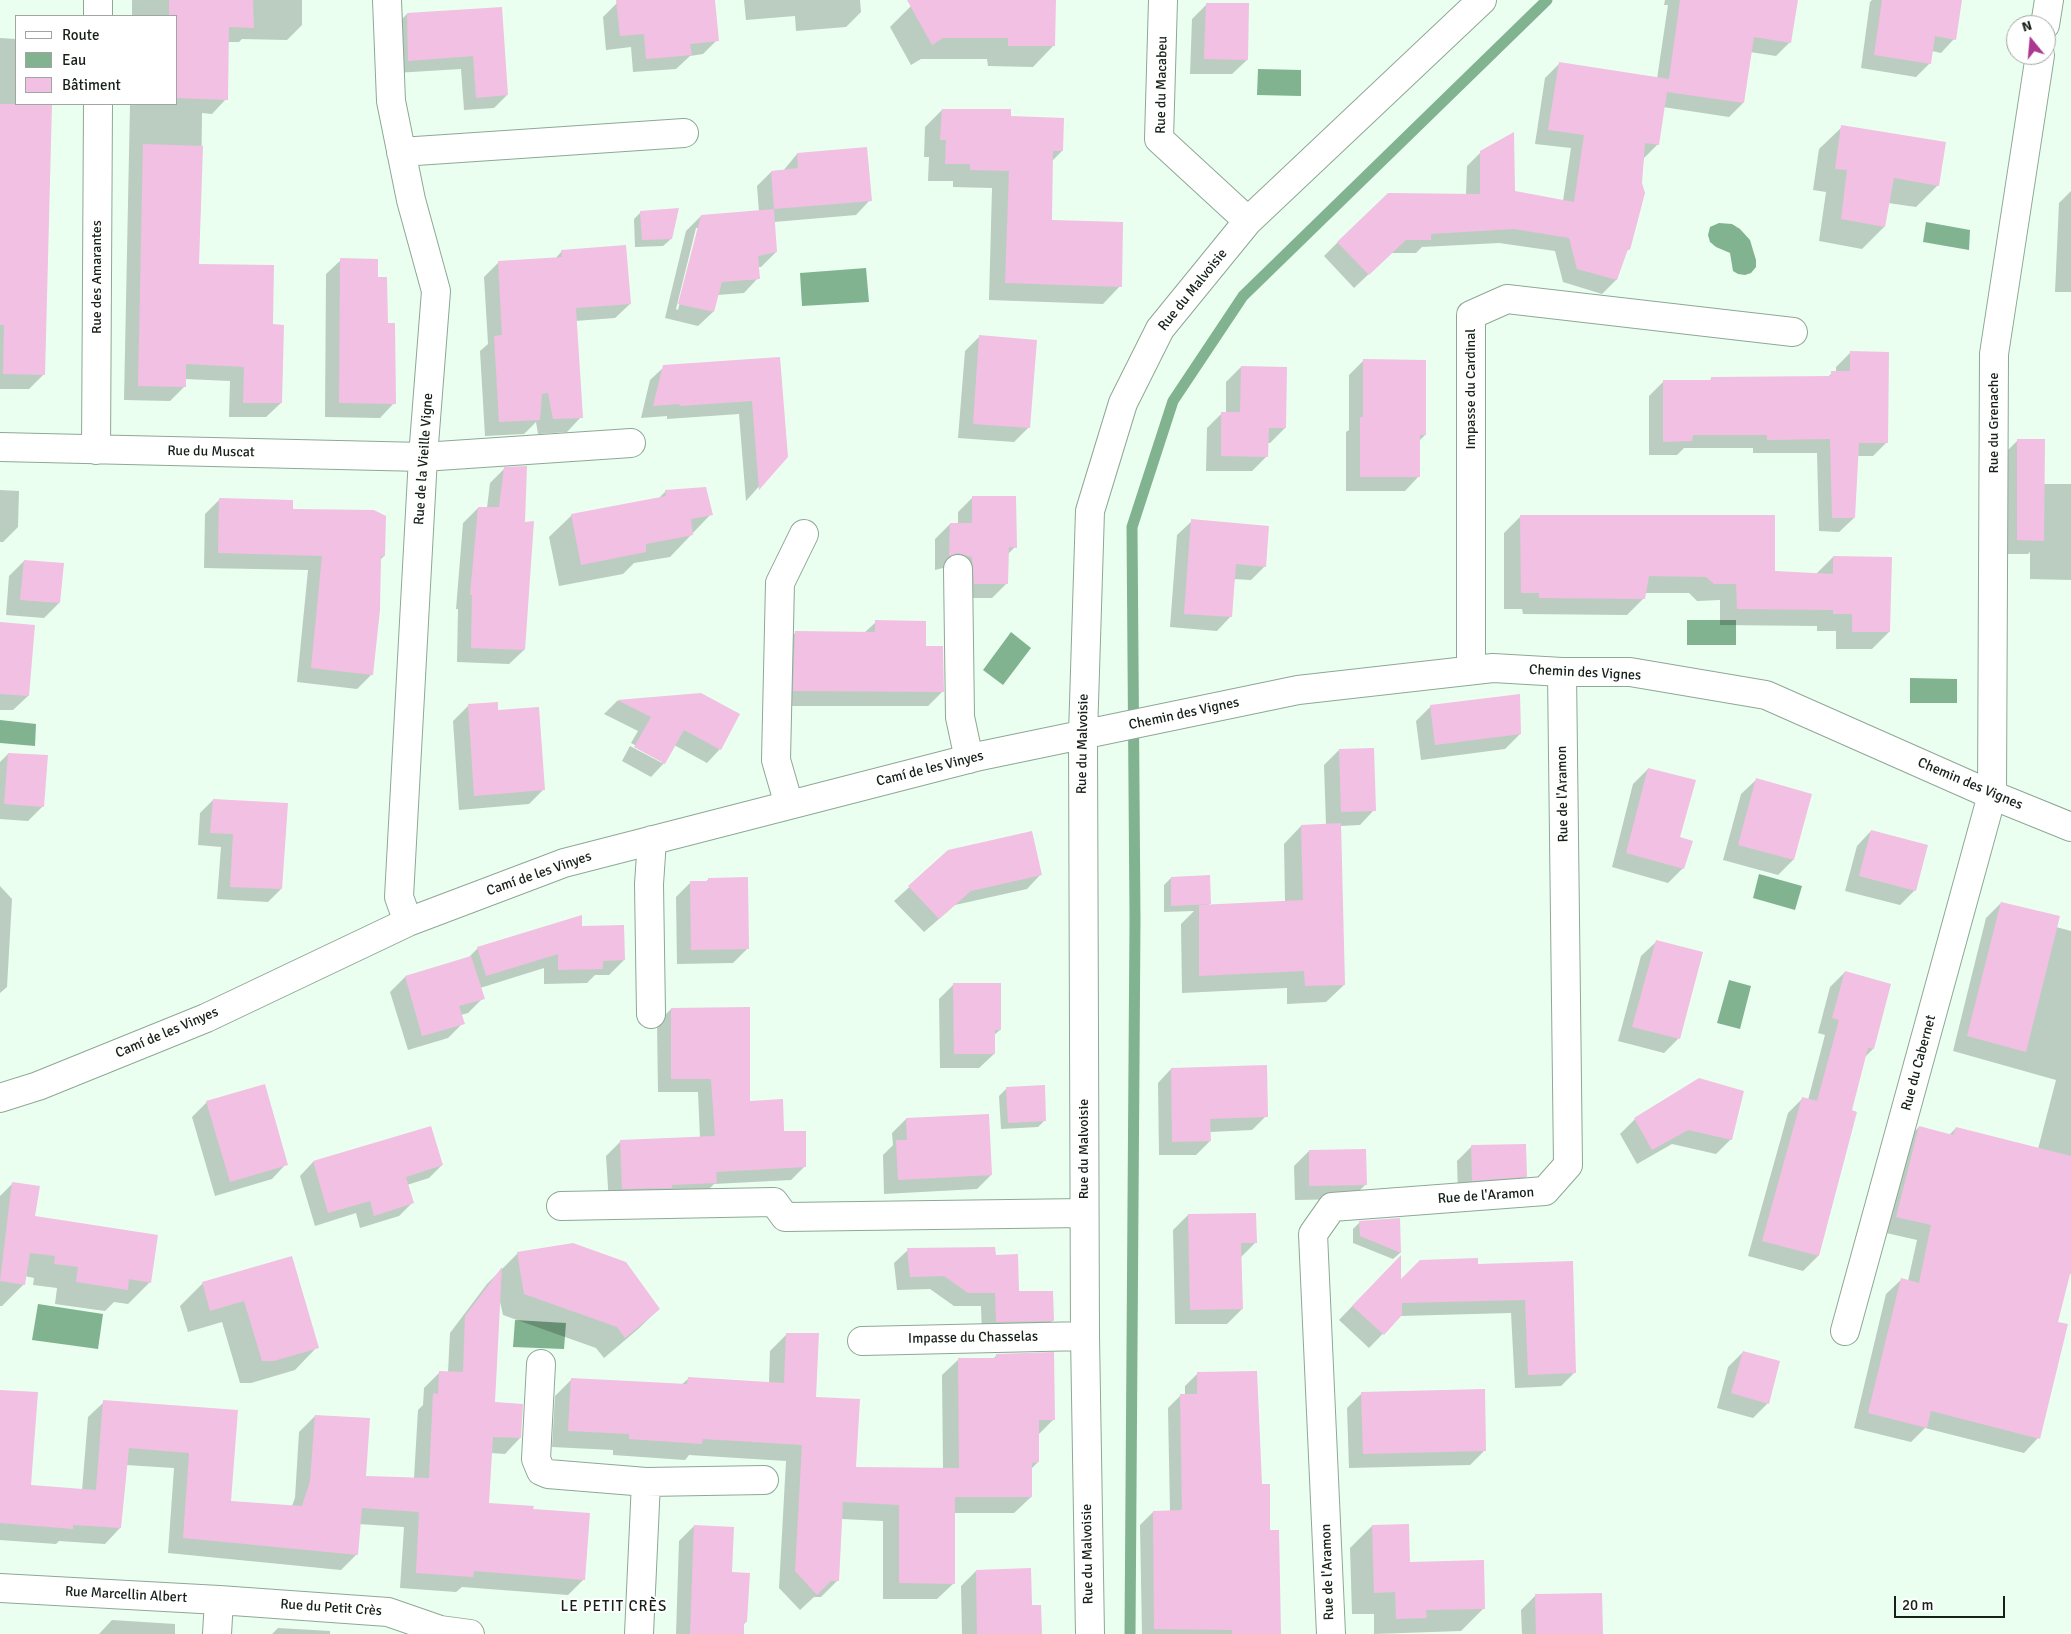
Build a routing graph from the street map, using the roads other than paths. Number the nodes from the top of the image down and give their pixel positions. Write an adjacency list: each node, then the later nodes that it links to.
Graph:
1 (98, 0): 6 (street)
2 (386, 0): 11 (street, Rue de la Vieille Vigne)
3 (1163, 0): 12 (street, Rue du Macabeu)
4 (1482, 0): 12 (street, Rue du Malvoisie)
5 (2049, 0): 7 (street)
6 (98, 15)
7 (2047, 15)
8 (2038, 65): 24 (street, Rue du Grenache)
9 (98, 105): 16 (street, Rue des Amarantes)
10 (684, 133): 11 (street)
11 (401, 152): 17 (street, Rue de la Vieille Vigne)
12 (1248, 221): 22 (street, Rue du Malvoisie)
13 (1793, 332): 20 (street, Impasse du Cardinal)
14 (631, 443): 17 (street, Rue du Muscat)
15 (0, 447): 16 (street, Rue du Muscat)
16 (96, 450): 17 (street, Rue du Muscat)
17 (423, 457): 28 (street, Rue de la Vieille Vigne)
18 (804, 534): 25 (street)
19 (958, 569): 23 (street)
20 (1471, 670): 21 (street, Chemin des Vignes); 22 (street, Chemin des Vignes)
21 (1562, 672): 24 (street, Chemin des Vignes); 45 (street, Rue de l'Aramon)
22 (1094, 733): 23 (street, Camí de les Vinyes); 32 (street, Rue du Malvoisie)
23 (969, 759): 25 (street, Camí de les Vinyes)
24 (1992, 795): 26 (street, Chemin des Vignes); 33 (street, Rue du Cabernet)
25 (789, 805): 27 (street, Camí de les Vinyes)
26 (2071, 826)
27 (652, 840): 28 (street, Camí de les Vinyes); 29 (street)
28 (408, 922): 30 (street, Camí de les Vinyes)
29 (651, 1014)
30 (0, 1098)
31 (561, 1206): 32 (street)
32 (1084, 1213): 34 (street, Rue du Malvoisie)
33 (1845, 1331)
34 (1085, 1336): 35 (street, Impasse du Chasselas); 44 (street, Rue du Malvoisie)
35 (862, 1341)
36 (541, 1364): 38 (street)
37 (764, 1480): 38 (street)
38 (646, 1482): 43 (street)
39 (0, 1588): 40 (street, Rue Marcellin Albert)
40 (219, 1600): 41 (street); 42 (street, Rue du Petit Crès)
41 (217, 1634)
42 (470, 1634)
43 (639, 1634)
44 (1090, 1634)
45 (1331, 1634)

